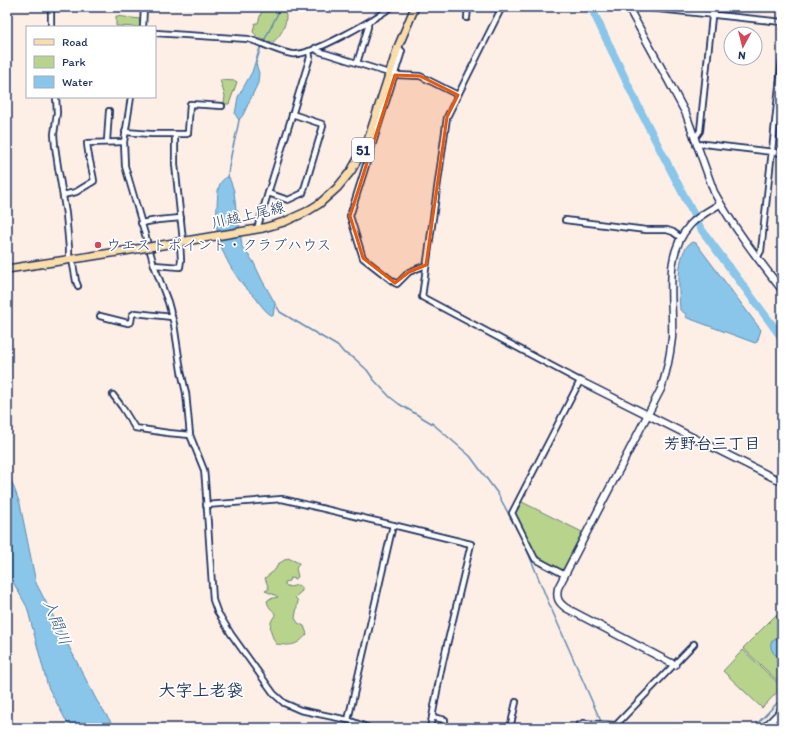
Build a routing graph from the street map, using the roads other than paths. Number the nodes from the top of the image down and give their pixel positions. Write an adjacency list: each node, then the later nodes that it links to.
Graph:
1 (51, 7): 13 (street)
2 (144, 7): 14 (street)
3 (392, 7): 12 (street)
4 (415, 7): 20 (main road, 川越上尾線 / 51)
5 (468, 7): 10 (street)
6 (502, 7): 21 (street)
7 (713, 7): 9 (street)
8 (629, 9): 9 (street); 31 (street)
9 (713, 15): 11 (street); 31 (street)
10 (466, 18)
11 (782, 22)
12 (368, 23): 16 (street); 19 (street)
13 (51, 26)
14 (143, 26)
15 (156, 33): 17 (street)
16 (315, 48): 17 (street); 19 (street)
17 (309, 51): 26 (street)
18 (782, 59): 32 (street)
19 (357, 63): 20 (street)
20 (391, 75): 21 (street); 40 (main road, 川越上尾線 / 51); 46 (street)
21 (458, 95): 46 (street)
22 (56, 98): 35 (street)
23 (131, 98): 27 (street)
24 (222, 106): 28 (street)
25 (109, 111): 29 (street)
26 (292, 114): 34 (street); 34 (street)
27 (125, 132): 28 (street); 30 (street)
28 (175, 134): 37 (street)
29 (107, 141): 30 (street); 35 (street)
30 (124, 142): 39 (street)
31 (695, 142): 32 (street); 36 (street)
32 (772, 152): 33 (street); 43 (street)
33 (782, 153)
34 (268, 193): 40 (street)
35 (63, 195): 44 (street)
36 (720, 204): 41 (street); 43 (street)
37 (181, 218): 39 (street); 42 (street)
38 (565, 220): 41 (street)
39 (141, 223): 45 (street)
40 (257, 229): 42 (main road, 川越上尾線 / 51)
41 (681, 238): 54 (street)
42 (181, 241): 44 (main road, 川越上尾線 / 51, bridge); 45 (street)
43 (758, 258): 49 (street)
44 (68, 260): 47 (main road, 川越上尾線 / 51); 48 (street)
45 (154, 265): 51 (street)
46 (426, 265): 52 (street)
47 (7, 270)
48 (78, 286)
49 (782, 290)
50 (100, 316): 51 (street)
51 (172, 317): 55 (street)
52 (580, 381): 54 (street); 59 (street)
53 (113, 395): 55 (street)
54 (648, 414): 56 (street); 59 (street)
55 (190, 434): 57 (street)
56 (782, 482)
57 (206, 505): 58 (street); 65 (street)
58 (393, 524): 64 (street); 65 (street)
59 (565, 575): 61 (street)
60 (694, 644): 61 (street)
61 (675, 664): 70 (street)
62 (516, 702): 69 (street)
63 (782, 710): 71 (street)
64 (432, 717): 67 (street); 68 (street)
65 (348, 720): 66 (street)
66 (369, 728)
67 (430, 728)
68 (444, 728)
69 (510, 728)
70 (578, 728)
71 (764, 728)

